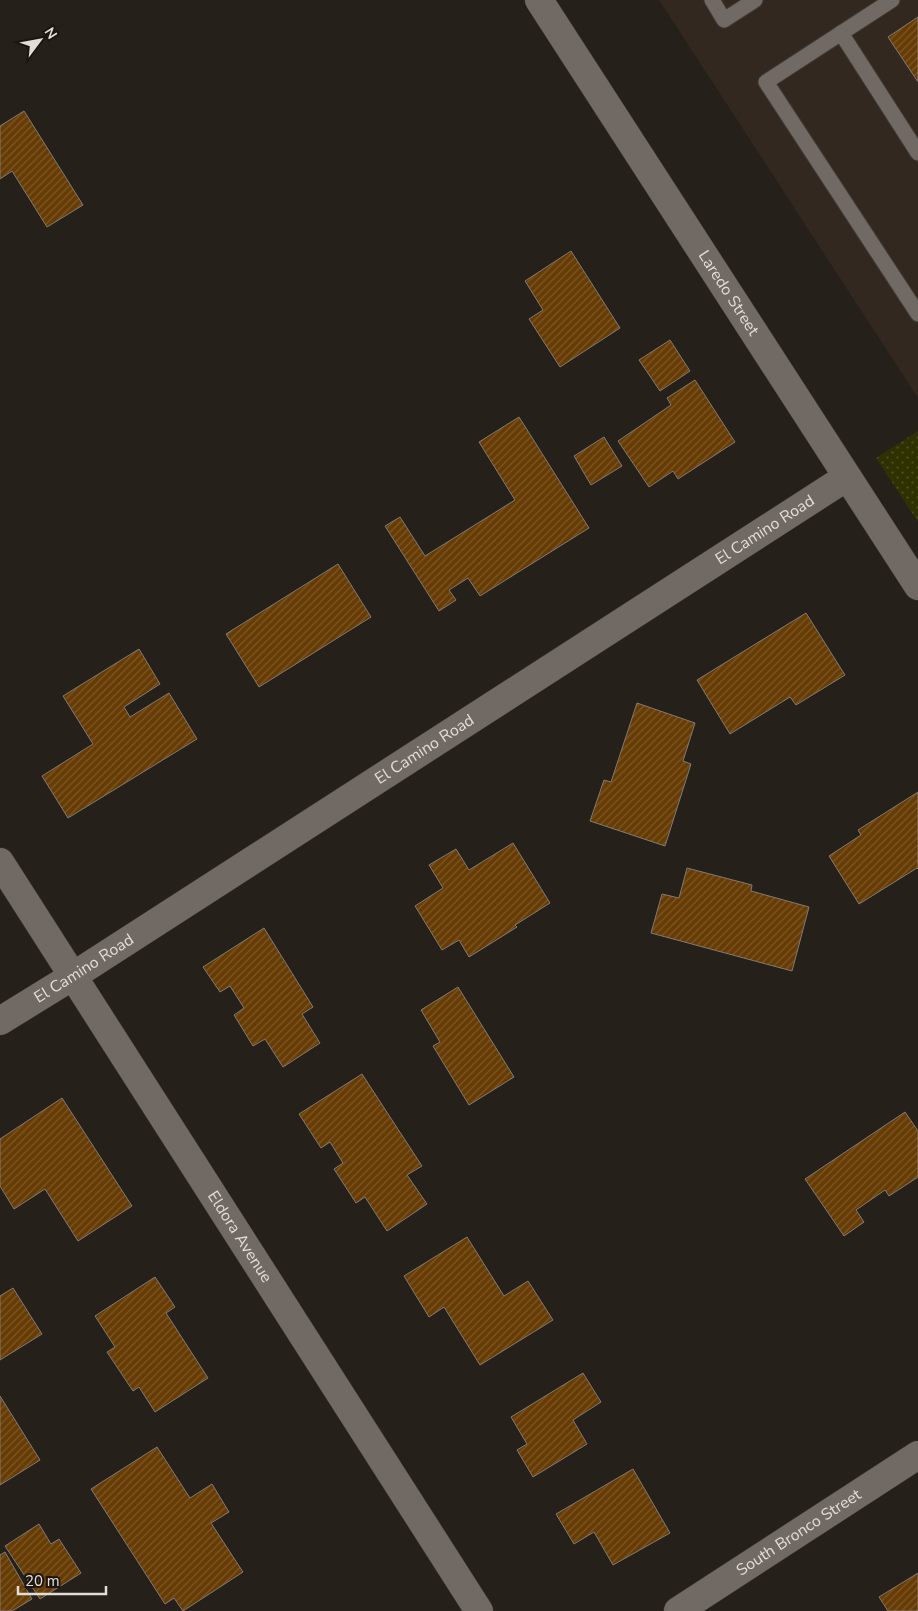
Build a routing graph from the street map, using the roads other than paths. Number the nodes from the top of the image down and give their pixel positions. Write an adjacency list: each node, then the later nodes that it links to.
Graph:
1 (540, 0): 8 (street, Laredo Street)
2 (712, 0): 3 (lane)
3 (755, 0)
4 (892, 0): 5 (lane)
5 (841, 33): 6 (lane); 7 (lane)
6 (918, 153)
7 (918, 314)
8 (847, 477): 9 (street, Laredo Street); 11 (street, El Camino Road)
9 (918, 586)
10 (0, 862): 11 (street, Eldora Avenue)
11 (73, 976): 12 (street, El Camino Road); 14 (street, Eldora Avenue)
12 (0, 1021)
13 (918, 1455): 15 (street, South Bronco Street)
14 (480, 1611)
15 (678, 1611)

